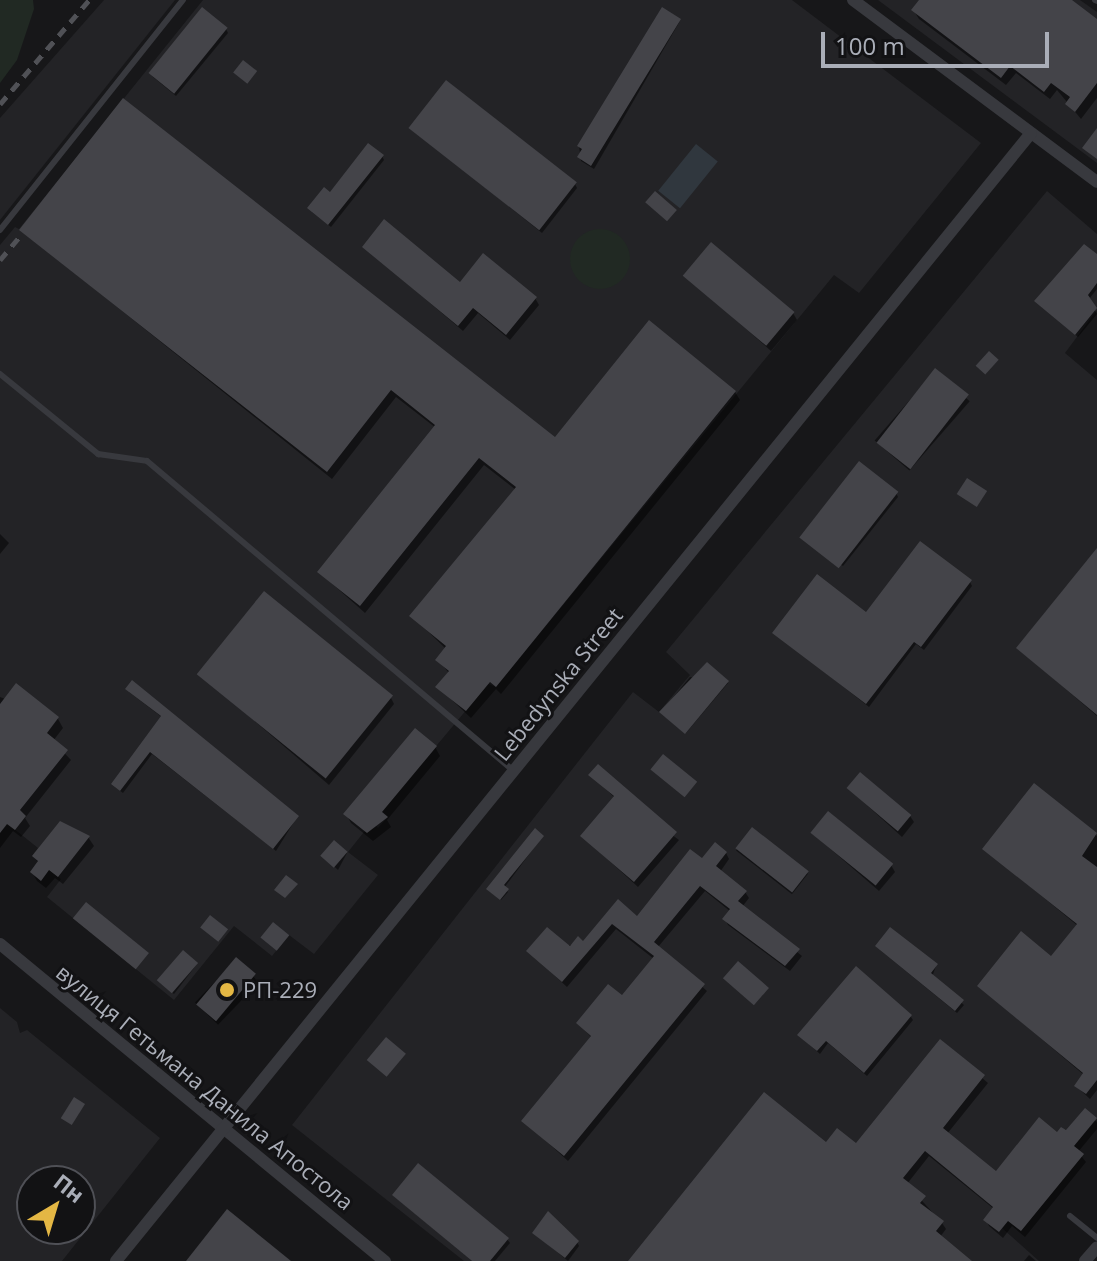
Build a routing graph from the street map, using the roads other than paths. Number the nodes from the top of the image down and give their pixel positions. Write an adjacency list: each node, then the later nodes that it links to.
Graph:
1 (183, 0): 5 (lane)
2 (853, 0): 3 (street)
3 (1031, 133): 4 (street); 7 (street, Lebedynska Street)
4 (1097, 182)
5 (0, 230)
6 (0, 374): 7 (lane)
7 (514, 771): 9 (street, Lebedynska Street)
8 (0, 944): 9 (street, вулиця Гетьмана Данила Апостола)
9 (224, 1128): 13 (street, Lebedynska Street); 14 (street, вулиця Гетьмана Данила Апостола)
10 (1070, 1216): 11 (lane)
11 (1097, 1238)
12 (1097, 1247): 15 (street)
13 (116, 1261)
14 (385, 1261)
15 (1085, 1261)

